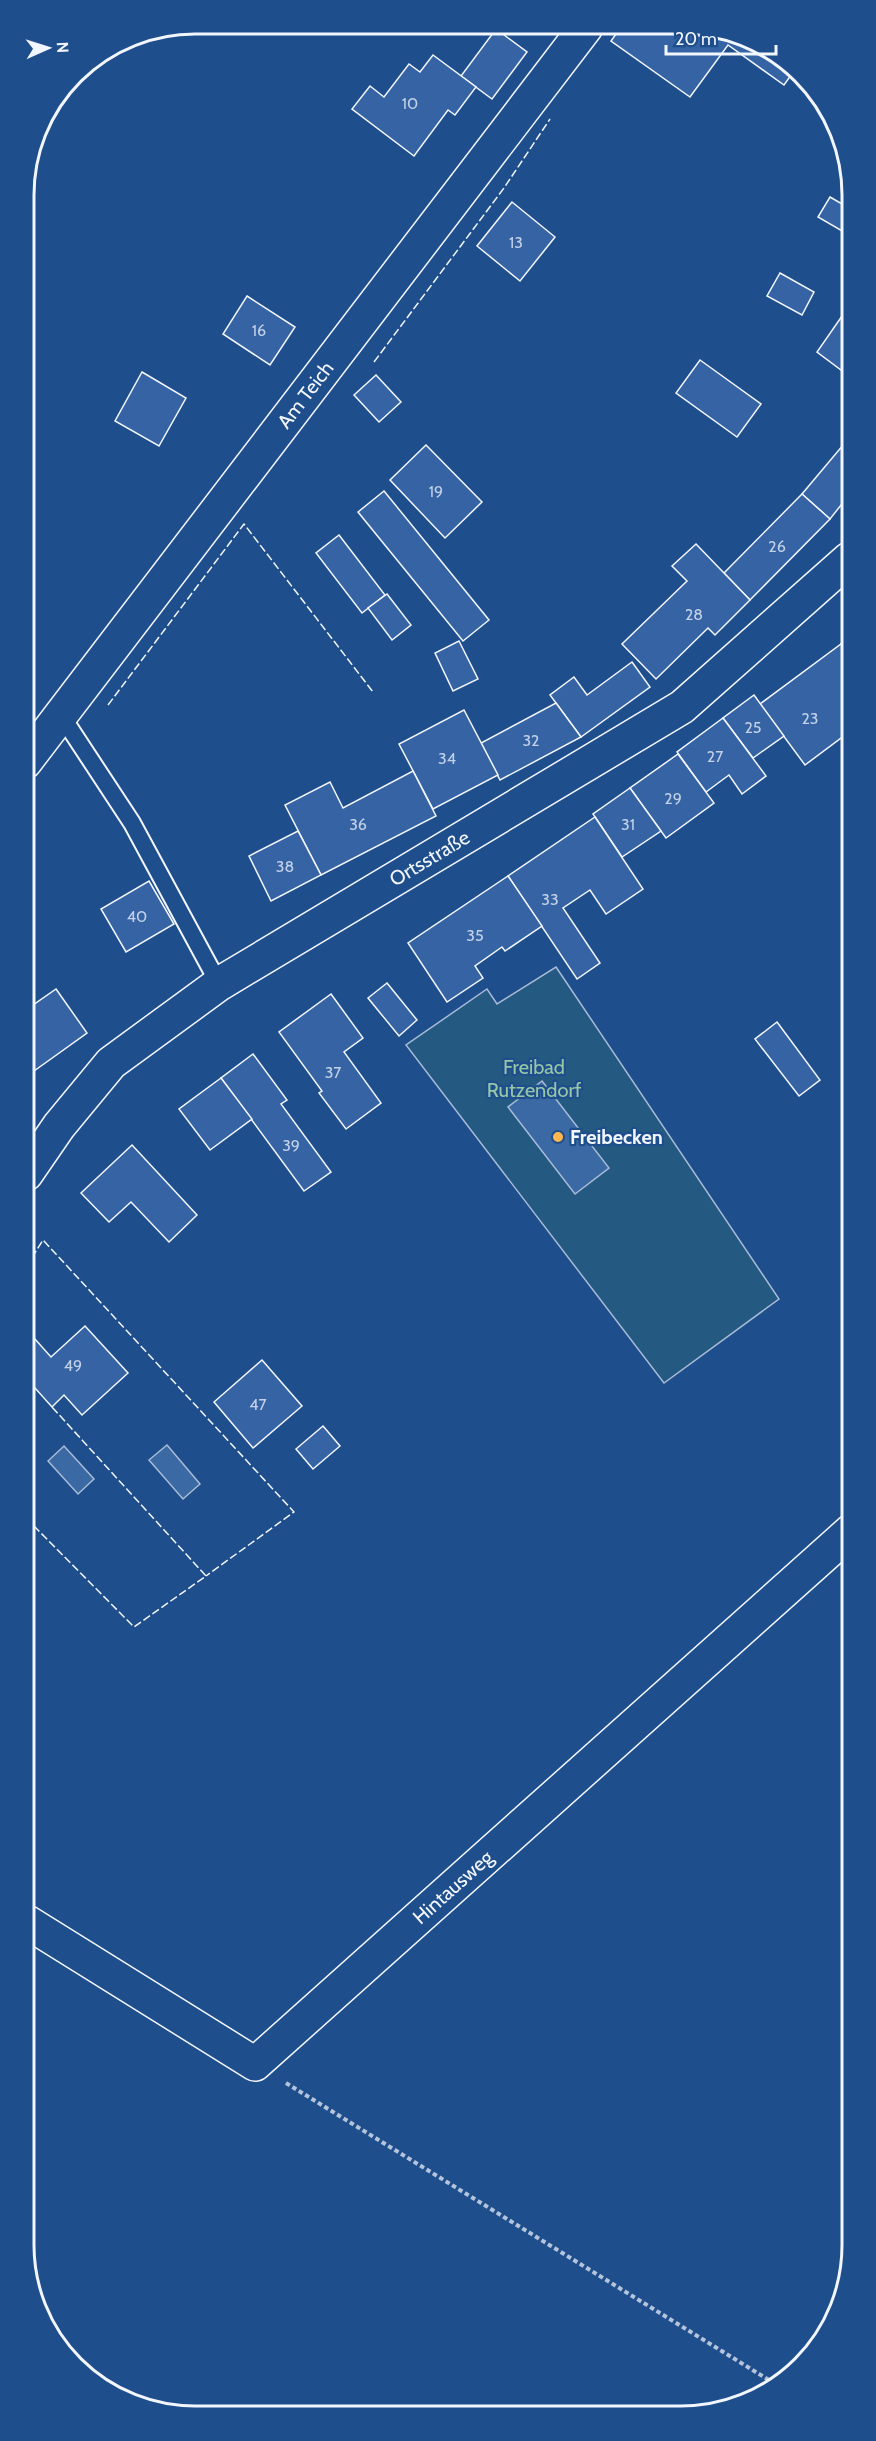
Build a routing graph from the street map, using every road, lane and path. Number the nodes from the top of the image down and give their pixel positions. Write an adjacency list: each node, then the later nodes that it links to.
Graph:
1 (580, 35): 3 (street, Am Teich)
2 (842, 565): 5 (street, Ortsstraße)
3 (61, 715): 4 (street, Am Teich); 5 (lane)
4 (35, 749)
5 (219, 984): 6 (street, Ortsstraße)
6 (35, 1161)
7 (841, 1540): 9 (street, Hintausweg)
8 (35, 1927): 9 (street)
9 (255, 2064): 10 (path)
10 (769, 2380)

